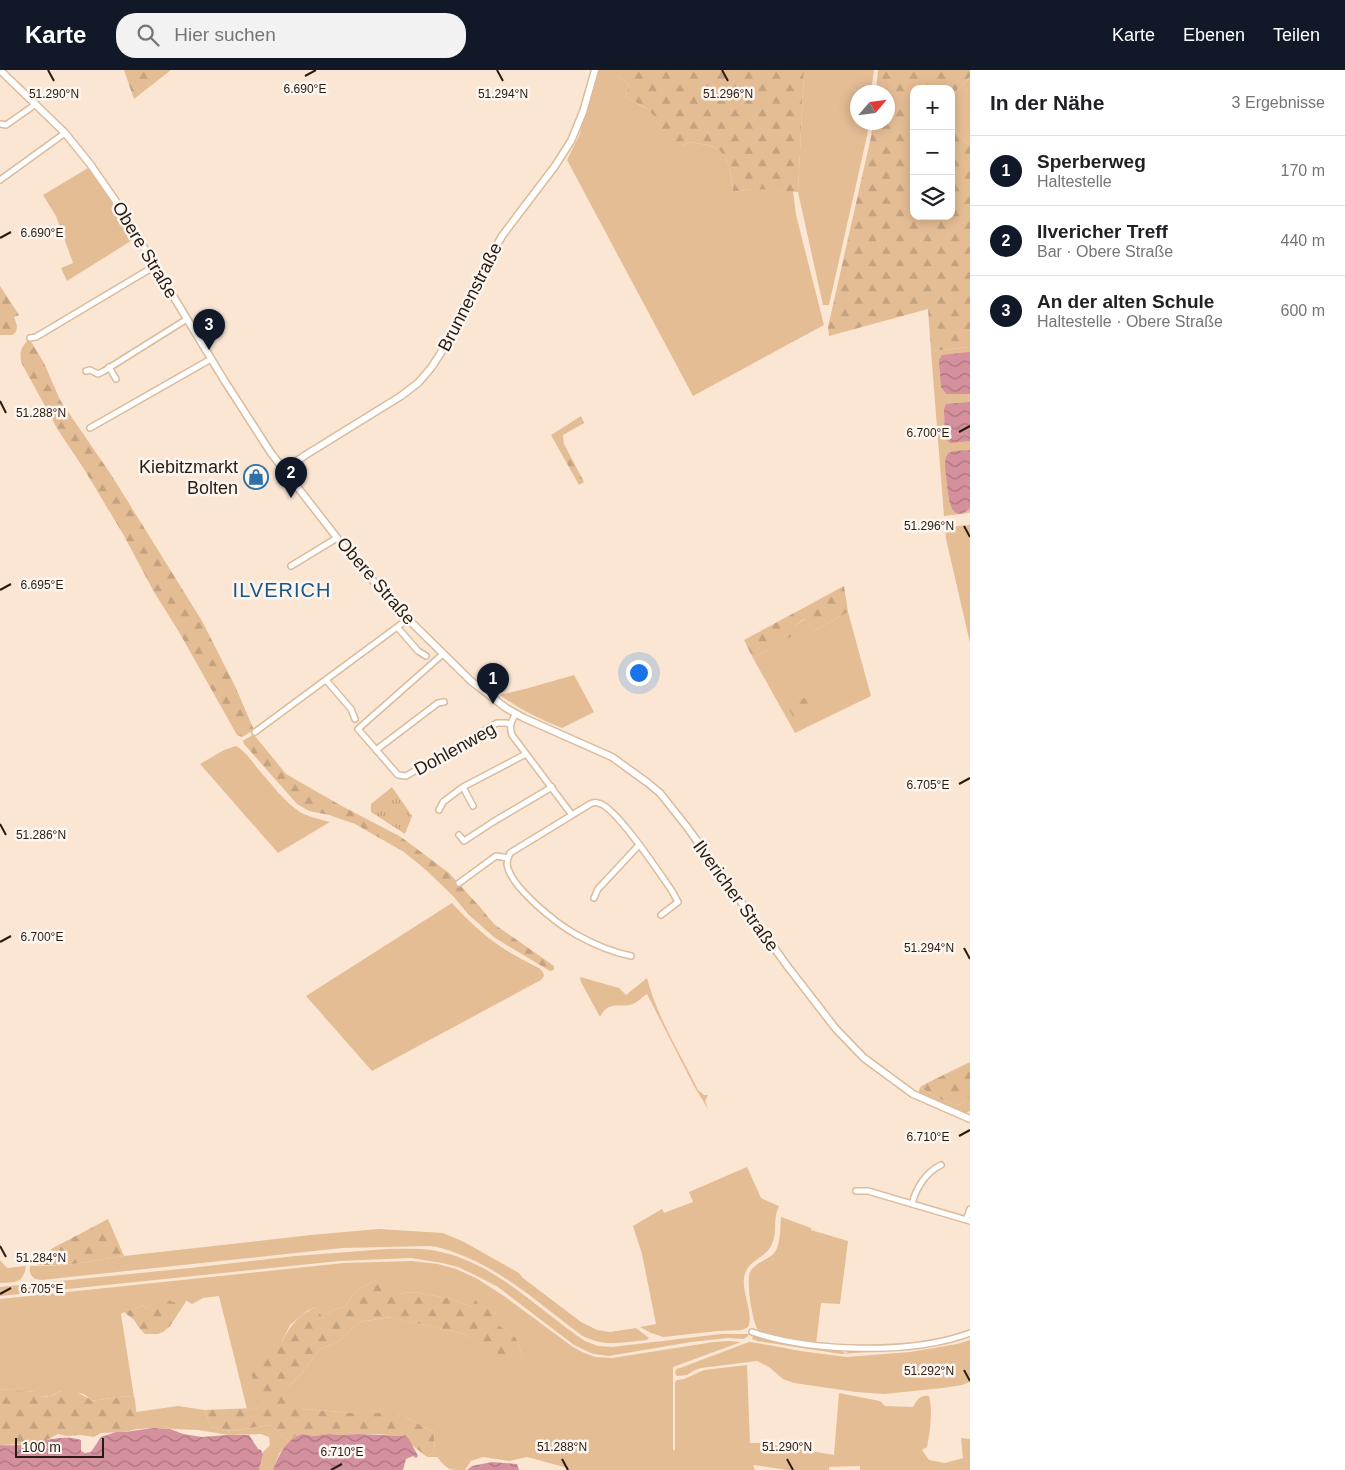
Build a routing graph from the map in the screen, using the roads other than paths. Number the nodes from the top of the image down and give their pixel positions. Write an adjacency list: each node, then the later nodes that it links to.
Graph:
1 (0, 70): 3 (street, Obere Straße)
2 (596, 70): 15 (street, Brunnenstraße)
3 (36, 104): 4 (street); 5 (street, Obere Straße)
4 (0, 124)
5 (65, 134): 6 (street); 7 (street, Obere Straße)
6 (0, 180)
7 (155, 266): 8 (street, Obere Straße); 9 (street)
8 (187, 319): 10 (street, Obere Straße); 11 (street)
9 (30, 338)
10 (211, 359): 14 (street); 15 (street, Obere Straße)
11 (109, 367): 12 (street); 13 (street)
12 (86, 371)
13 (116, 379)
14 (90, 428)
15 (283, 470): 16 (street, Obere Straße)
16 (337, 538): 17 (street); 18 (street, Obere Straße)
17 (291, 566)
18 (408, 619): 19 (street); 20 (street, Obere Straße)
19 (398, 628): 21 (street); 22 (street)
20 (443, 654): 23 (street, Obere Straße); 29 (street, Dohlenweg)
21 (426, 656)
22 (326, 680): 26 (street); 28 (street)
23 (485, 693): 25 (street, Ilvericher Straße)
24 (444, 702): 29 (street)
25 (516, 714): 27 (street); 43 (street, Ilvericher Straße)
26 (355, 719)
27 (510, 724): 29 (street, Dohlenweg); 30 (street)
28 (256, 732)
29 (376, 750)
30 (526, 754): 31 (street); 32 (street)
31 (463, 787): 33 (street); 34 (street)
32 (552, 787): 35 (street); 36 (street)
33 (473, 806)
34 (440, 810)
35 (572, 815): 37 (street); 38 (street)
36 (459, 835)
37 (639, 845): 40 (street); 41 (street)
38 (508, 858): 39 (street); 42 (street)
39 (459, 882)
40 (594, 898)
41 (661, 916)
42 (630, 956)
43 (970, 1119)
44 (941, 1165): 46 (street)
45 (856, 1191): 46 (street)
46 (912, 1204): 48 (street)
47 (970, 1209): 48 (street)
48 (968, 1221)
49 (752, 1332): 50 (street)
50 (970, 1333)

